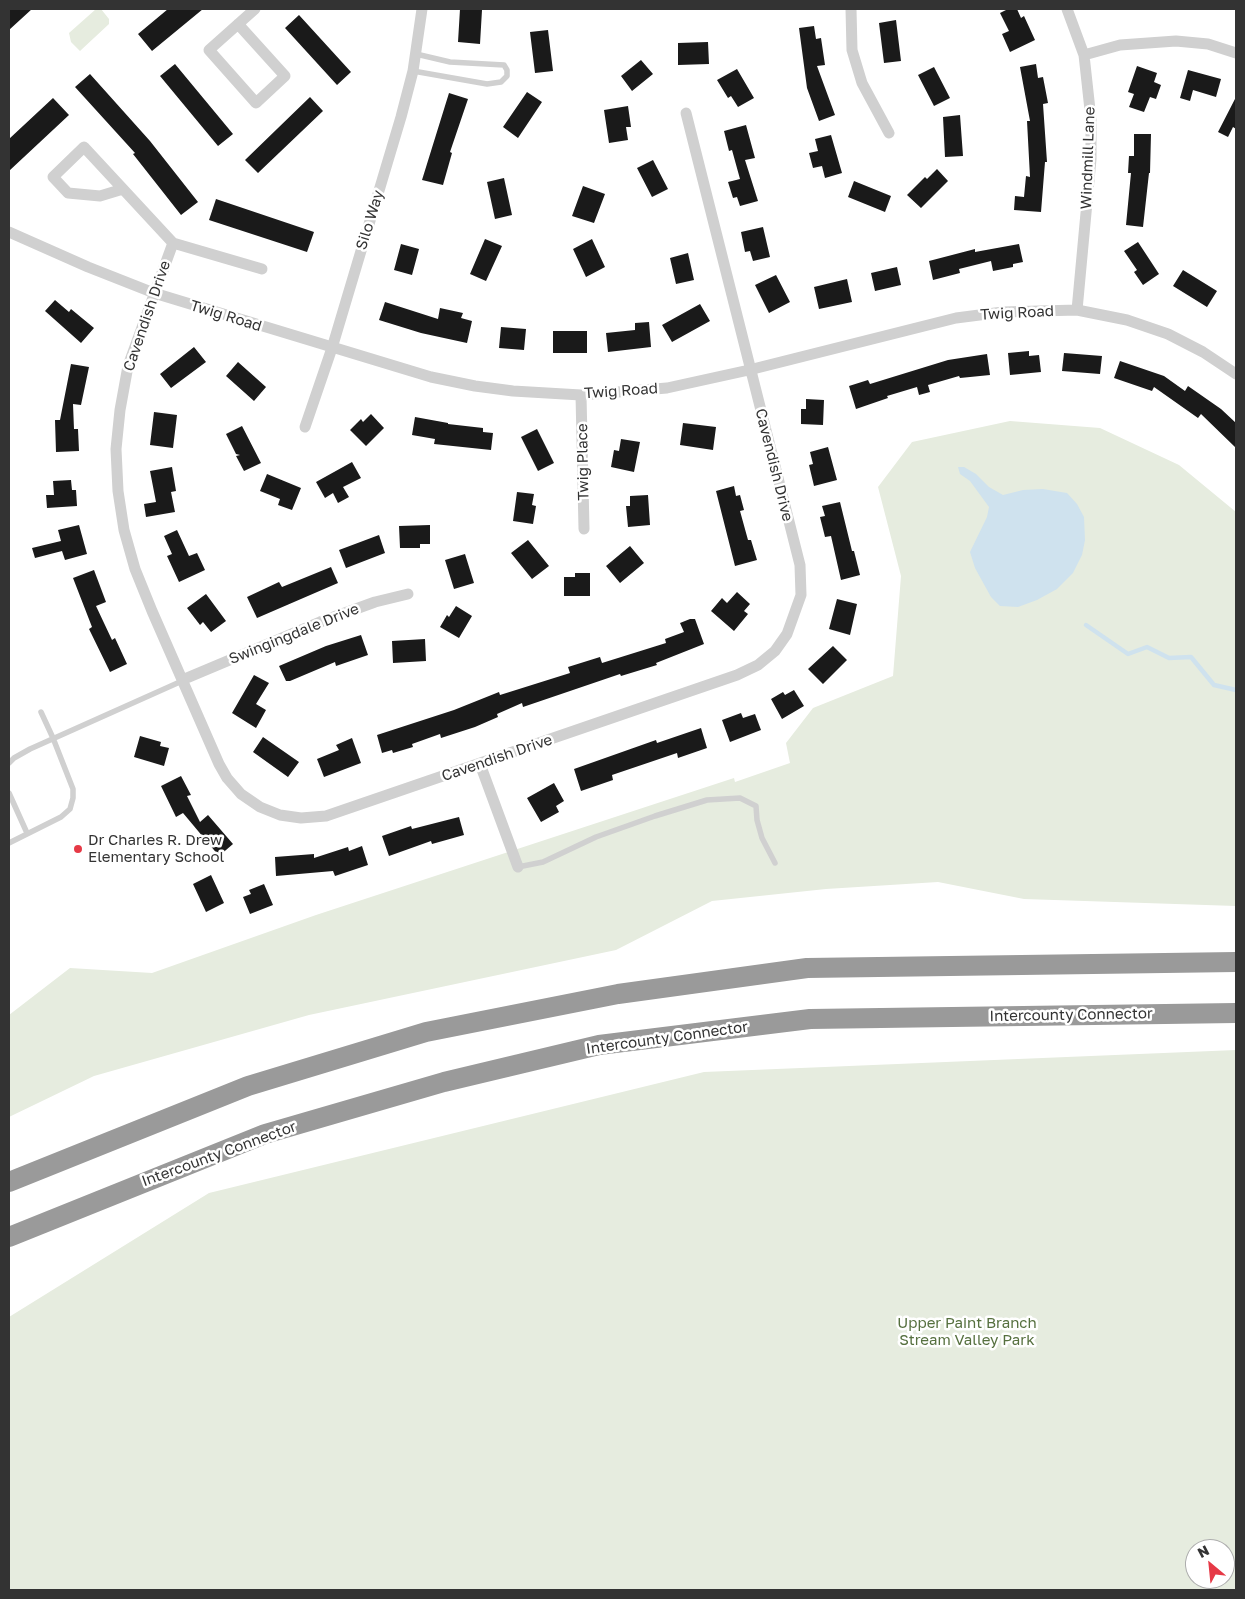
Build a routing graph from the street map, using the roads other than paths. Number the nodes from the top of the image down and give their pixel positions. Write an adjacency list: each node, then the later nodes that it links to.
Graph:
1 (255, 9): 5 (street)
2 (422, 9): 7 (street, Silo Way)
3 (851, 9): 11 (street)
4 (1067, 9): 8 (street, Windmill Lane)
5 (238, 24): 5 (street)
6 (1236, 53): 8 (street)
7 (416, 54): 9 (street, Silo Way); 9 (lane)
8 (1084, 54): 17 (street, Windmill Lane)
9 (413, 71): 18 (street, Silo Way)
10 (686, 113): 19 (street, Cavendish Drive)
11 (889, 133)
12 (123, 189): 12 (street, Cavendish Drive); 14 (street, Cavendish Drive)
13 (9, 232): 16 (street, Twig Road)
14 (174, 243): 15 (street, Cavendish Drive); 16 (street, Cavendish Drive)
15 (262, 269)
16 (154, 293): 18 (street, Twig Road); 25 (street, Cavendish Drive)
17 (1077, 310): 19 (street, Twig Road); 20 (street, Twig Road)
18 (332, 348): 21 (street, Twig Road); 22 (street, Silo Way)
19 (749, 370): 21 (street, Twig Road); 29 (street, Cavendish Drive)
20 (1236, 374)
21 (581, 395): 23 (street, Twig Place)
22 (305, 427)
23 (584, 528)
24 (408, 594): 25 (street, Swingingdale Drive)
25 (182, 680): 27 (lane); 29 (street, Cavendish Drive)
26 (41, 712): 27 (lane)
27 (53, 738): 28 (lane); 31 (lane)
28 (9, 763)
29 (480, 764): 34 (street)
30 (9, 794): 31 (lane)
31 (27, 833): 32 (lane)
32 (9, 844)
33 (775, 863): 34 (lane)
34 (518, 867)
35 (1236, 962): 37 (highway)
36 (1236, 1013): 38 (highway, Intercounty Connector)
37 (9, 1182)
38 (9, 1236)

